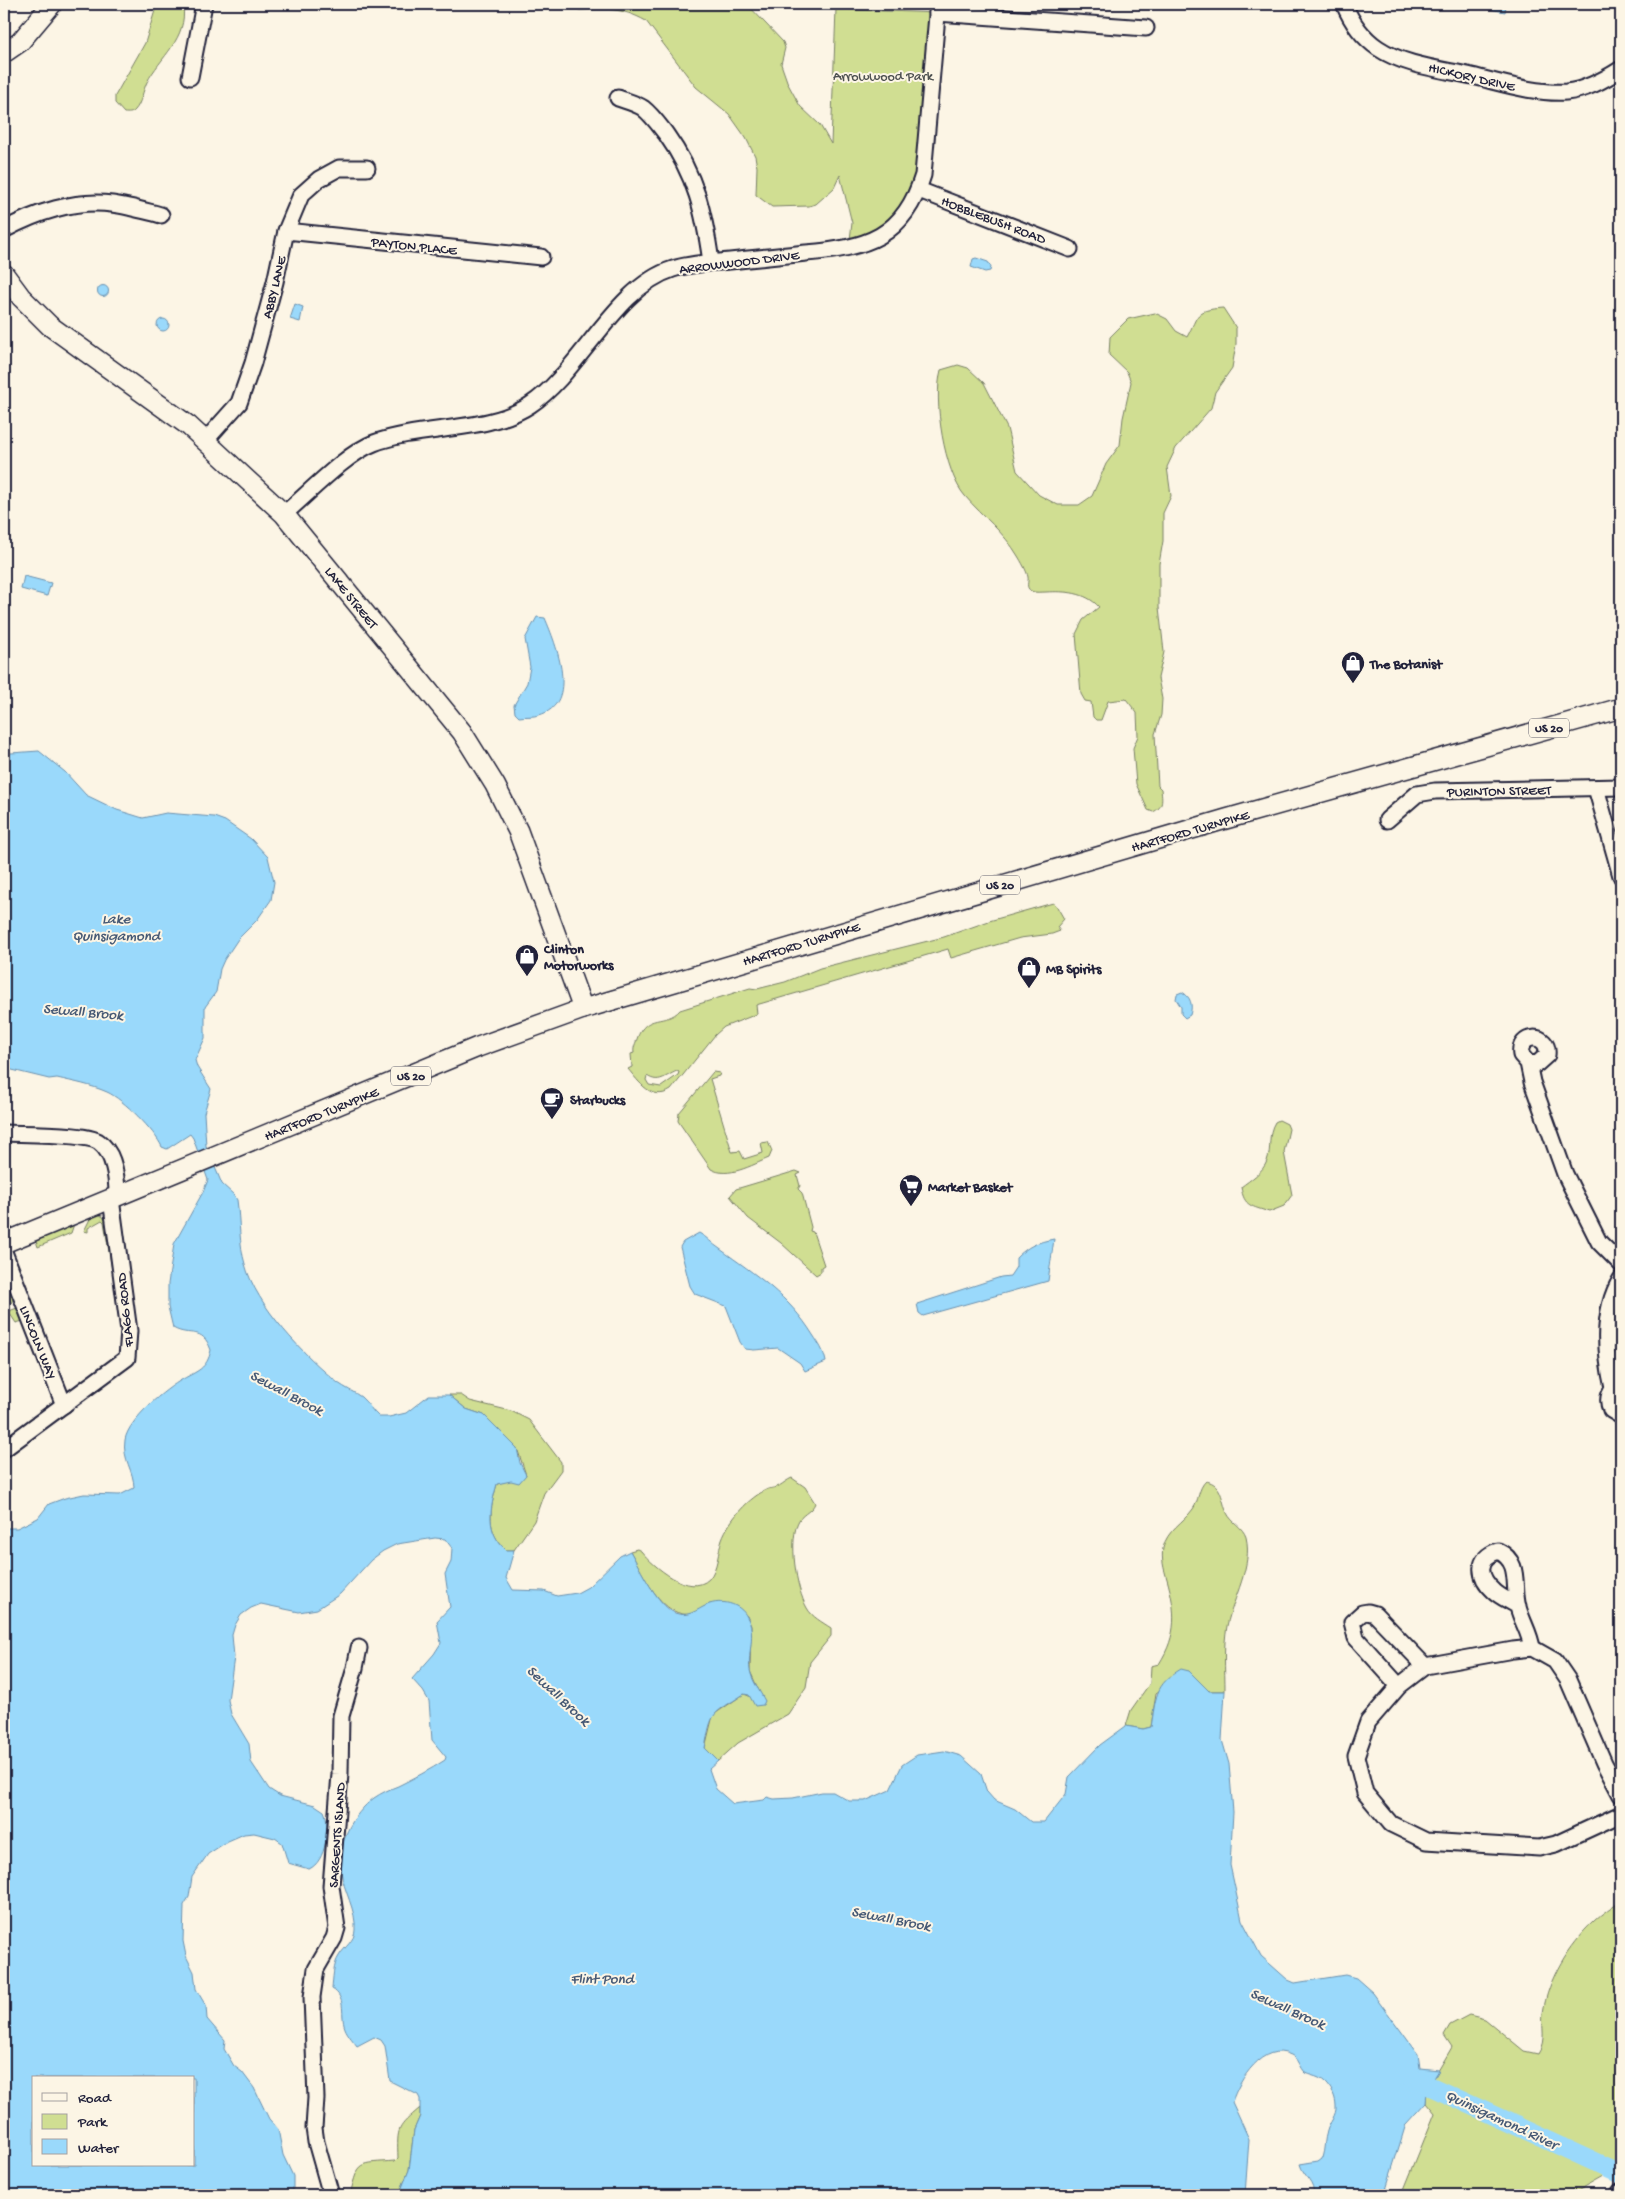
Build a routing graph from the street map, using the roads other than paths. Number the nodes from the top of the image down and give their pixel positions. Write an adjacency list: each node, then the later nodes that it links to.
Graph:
1 (52, 4): 6 (main road)
2 (204, 4): 8 (street)
3 (1344, 4): 7 (street, HICKORY DRIVE)
4 (938, 8): 5 (street); 11 (street, ARROWWOOD DRIVE)
5 (1146, 28)
6 (4, 53)
7 (1621, 69)
8 (190, 77)
9 (618, 98): 17 (street)
10 (367, 168): 14 (street, ABBY LANE)
11 (919, 190): 15 (street, HOBBLEBUSH ROAD); 17 (street, ARROWWOOD DRIVE)
12 (161, 215): 13 (street)
13 (4, 230)
14 (286, 231): 16 (street, PAYTON PLACE); 19 (street, ABBY LANE)
15 (1070, 249)
16 (541, 257)
17 (711, 262): 20 (street, ARROWWOOD DRIVE)
18 (4, 274): 19 (main road, LAKE STREET)
19 (206, 440): 20 (main road, LAKE STREET)
20 (284, 514): 26 (main road, LAKE STREET)
21 (1621, 708): 26 (main road, HARTFORD TURNPIKE / US 20)
22 (1621, 787): 23 (street, PURINTON STREET)
23 (1596, 788): 24 (street, PURINTON STREET); 25 (street)
24 (1387, 820)
25 (1621, 876)
26 (583, 1009): 29 (main road, HARTFORD TURNPIKE / US 20)
27 (1528, 1063): 32 (street)
28 (4, 1133): 29 (street)
29 (114, 1197): 30 (main road, HARTFORD TURNPIKE / US 20); 35 (street, FLAGG ROAD)
30 (4, 1244)
31 (4, 1252): 35 (street, LINCOLN WAY)
32 (1621, 1264)
33 (1621, 1279): 34 (street)
34 (1617, 1387): 36 (street)
35 (64, 1404): 37 (street, FLAGG ROAD)
36 (1621, 1416)
37 (4, 1450)
38 (1518, 1606): 40 (street)
39 (359, 1648): 46 (street, SARGENTS ISLAND)
40 (1532, 1648): 41 (street); 43 (street)
41 (1425, 1666): 42 (street); 42 (street)
42 (1399, 1686): 44 (street)
43 (1621, 1795)
44 (1621, 1814)
45 (1621, 2190): 47 (street)
46 (331, 2195)
47 (1618, 2195)

